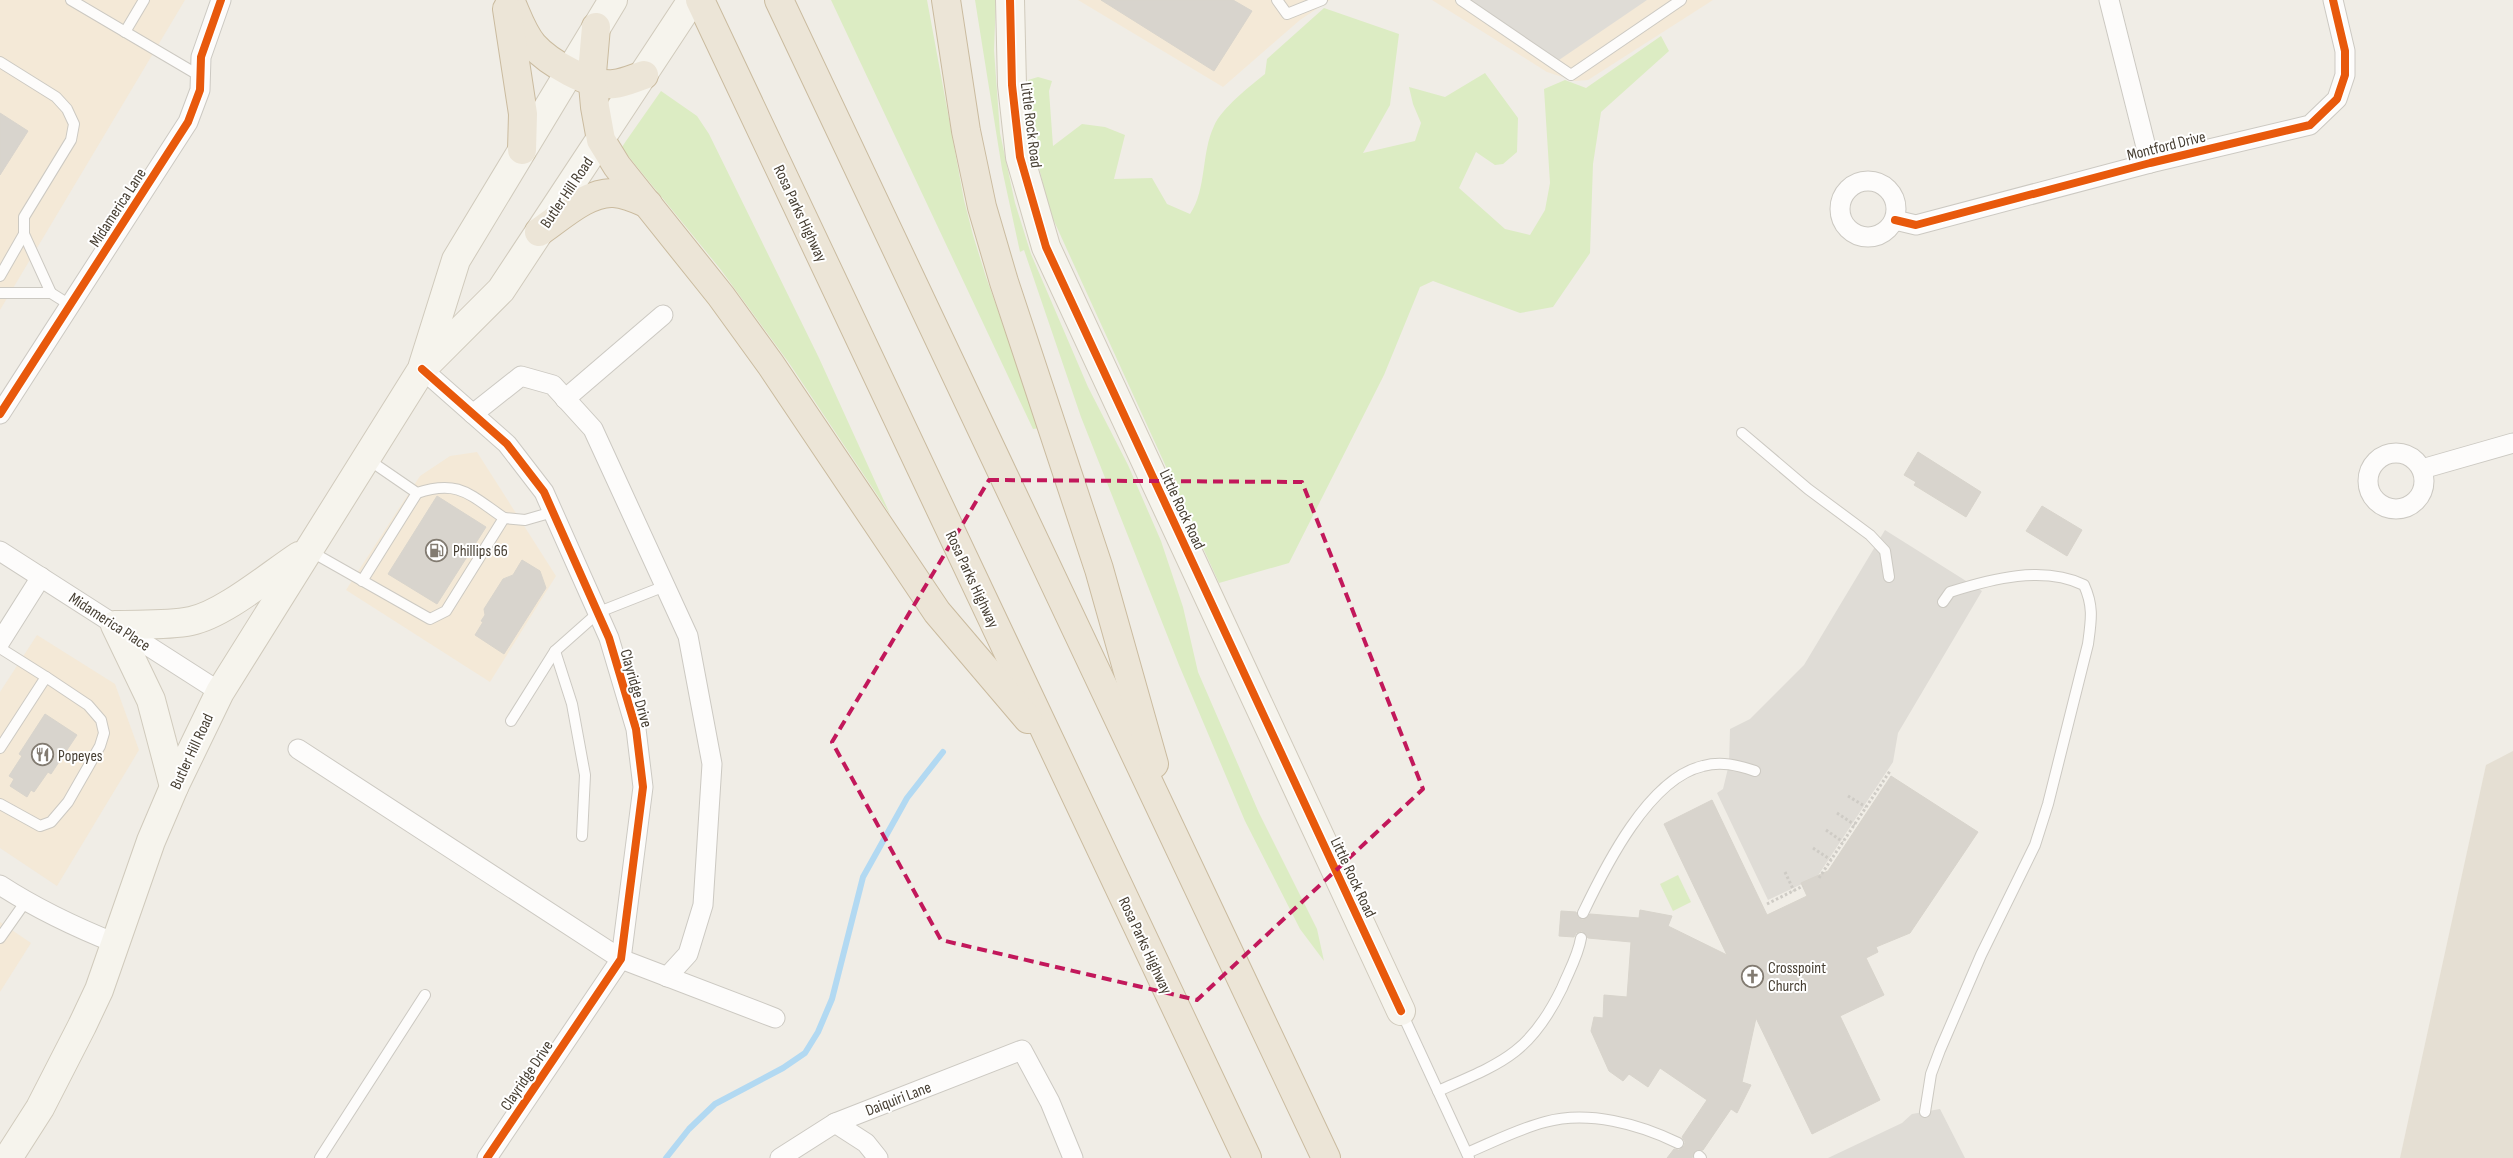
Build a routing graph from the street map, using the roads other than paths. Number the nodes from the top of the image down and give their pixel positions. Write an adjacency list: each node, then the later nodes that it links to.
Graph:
1 (71, 0): 19 (lane)
2 (144, 0): 19 (lane)
3 (221, 0): 22 (street, Midamerica Lane)
4 (505, 0): 25 (highway)
5 (510, 0): 23 (highway)
6 (613, 0): 18 (main road)
7 (692, 0): 21 (main road, Butler Hill Road)
8 (700, 0): 62 (highway, Rosa Parks Highway)
9 (778, 0): 69 (highway)
10 (946, 0): 69 (highway)
11 (1010, 0): 79 (main road, Little Rock Road)
12 (1277, 0): 13 (lane)
13 (1322, 0)
14 (1461, 0): 15 (lane)
15 (1681, 0)
16 (2109, 0): 26 (street)
17 (2333, 0): 26 (street, Montford Drive)
18 (596, 27): 23 (highway)
19 (125, 32): 22 (lane)
20 (0, 62): 30 (lane)
21 (644, 75): 23 (highway); 24 (main road, Butler Hill Road)
22 (200, 76): 34 (street, Midamerica Lane)
23 (581, 76): 24 (highway); 25 (main road, Butler Hill Road)
24 (601, 140): 27 (highway); 29 (main road, Butler Hill Road)
25 (522, 150): 36 (main road, Butler Hill Road)
26 (2150, 162): 28 (street, Montford Drive)
27 (648, 204): 29 (highway); 62 (highway)
28 (1895, 220)
29 (539, 232): 36 (main road, Butler Hill Road)
30 (24, 234): 31 (lane); 33 (lane)
31 (0, 276)
32 (0, 293): 33 (lane)
33 (51, 293): 34 (lane)
34 (70, 305): 38 (street, Midamerica Lane)
35 (663, 315): 37 (street)
36 (422, 369): 39 (street, Clayridge Drive); 42 (main road, Butler Hill Road)
37 (565, 399): 39 (street); 52 (street)
38 (0, 414)
39 (473, 414): 45 (street, Clayridge Drive)
40 (1742, 433): 50 (lane)
41 (2513, 443): 43 (street)
42 (366, 458): 44 (lane); 47 (main road, Butler Hill Road)
43 (2422, 469)
44 (417, 493): 46 (lane); 51 (lane)
45 (553, 512): 46 (lane); 54 (street, Clayridge Drive)
46 (504, 518): 51 (lane)
47 (307, 550): 51 (lane); 55 (main road); 60 (main road, Butler Hill Road)
48 (0, 551): 49 (street, Midamerica Place)
49 (41, 577): 55 (street, Midamerica Place); 56 (street)
50 (1890, 577)
51 (362, 581)
52 (665, 586): 54 (lane); 77 (street)
53 (1943, 602): 82 (lane)
54 (599, 612): 58 (lane); 76 (street, Clayridge Drive)
55 (115, 625): 60 (street, Midamerica Place); 66 (main road)
56 (0, 642)
57 (0, 648): 59 (lane)
58 (555, 651): 61 (lane); 68 (lane)
59 (46, 677): 63 (lane); 67 (lane)
60 (220, 692): 66 (main road, Butler Hill Road)
61 (512, 721)
62 (1052, 746): 92 (highway, Rosa Parks Highway)
63 (0, 748)
64 (298, 749): 76 (street)
65 (1755, 771): 72 (lane)
66 (174, 787): 75 (main road, Butler Hill Road)
67 (0, 804)
68 (582, 836)
69 (1176, 840): 93 (highway)
70 (0, 884): 71 (street)
71 (26, 901): 73 (lane); 75 (street)
72 (1583, 913)
73 (0, 938)
74 (1581, 938): 81 (lane)
75 (115, 943): 86 (main road, Butler Hill Road)
76 (621, 959): 77 (street); 88 (street, Clayridge Drive)
77 (667, 977): 80 (street)
78 (425, 995): 87 (lane)
79 (1401, 1011): 81 (lane, Little Rock Road)
80 (775, 1018)
81 (1438, 1091): 85 (lane, Little Rock Road)
82 (1926, 1112)
83 (835, 1123): 89 (street, Daiquiri Lane); 90 (street); 91 (street, Daiquiri Lane)
84 (1678, 1143): 85 (lane)
85 (1468, 1156)
86 (8, 1158)
87 (320, 1158)
88 (487, 1158)
89 (780, 1158)
90 (878, 1158)
91 (1073, 1158)
92 (1247, 1158)
93 (1326, 1158)

